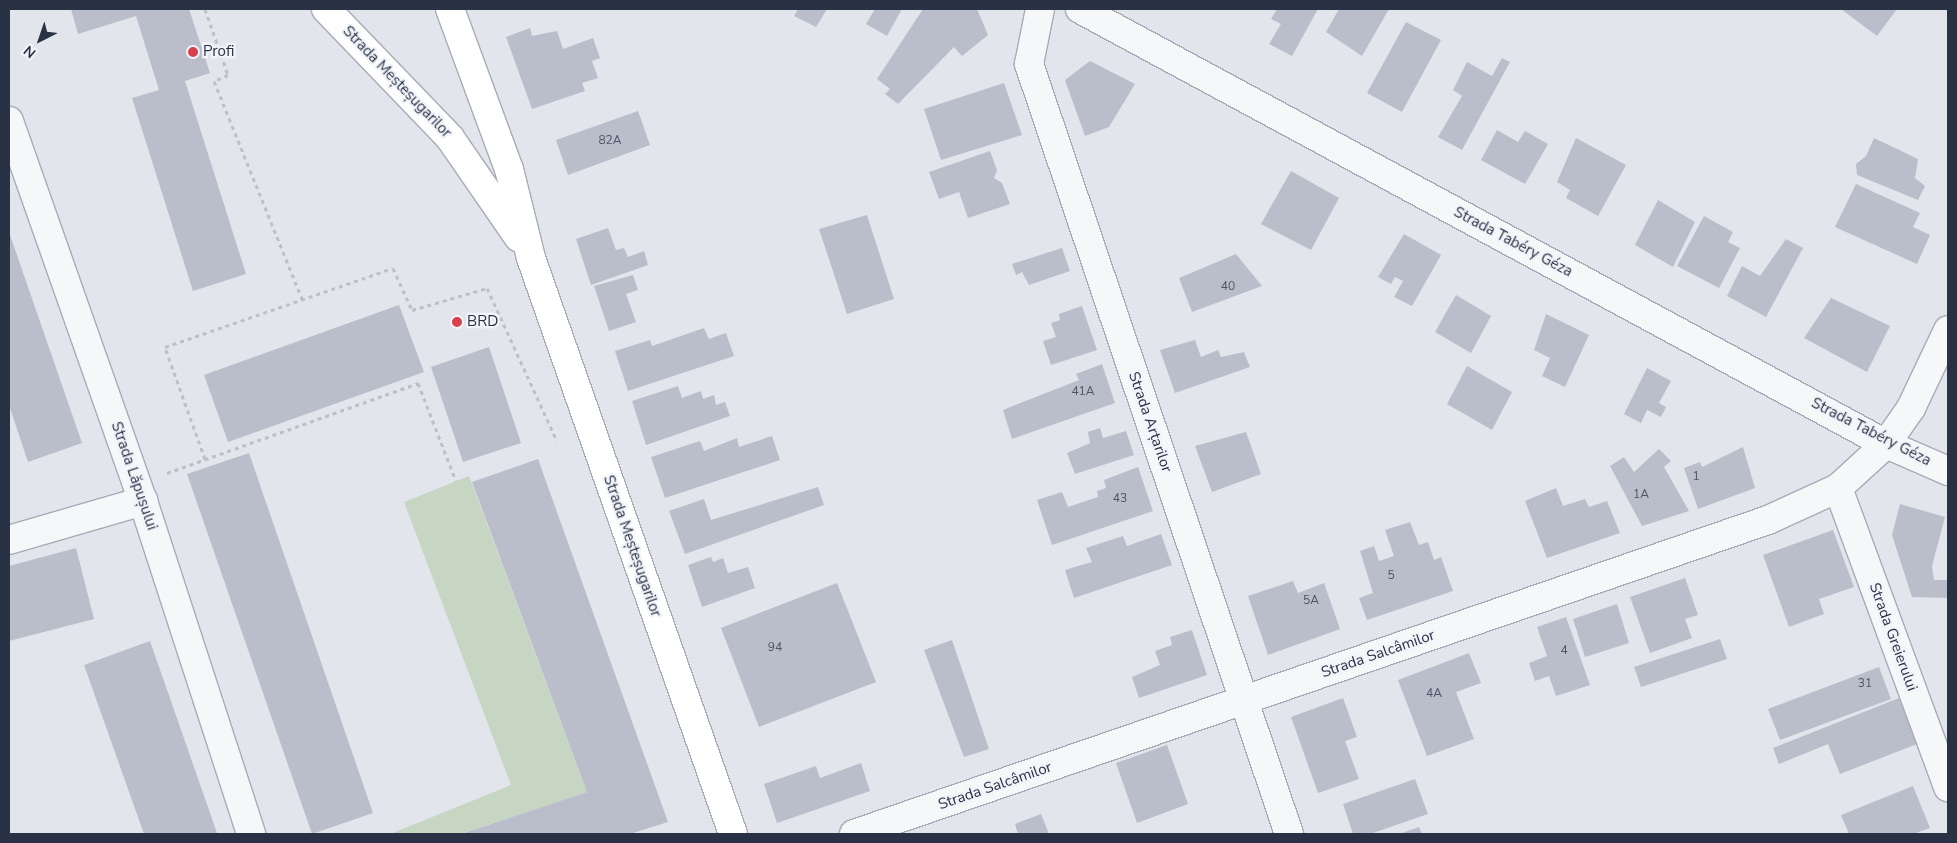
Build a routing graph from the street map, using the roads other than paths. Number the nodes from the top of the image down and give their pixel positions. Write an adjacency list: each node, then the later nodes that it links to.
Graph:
1 (326, 9): 6 (main road, Strada Meșteșugarilor)
2 (450, 9): 6 (main road, Strada Meșteșugarilor)
3 (1040, 9): 13 (street, Strada Arțarilor)
4 (1080, 9): 8 (street, Strada Tabéry Géza)
5 (9, 121): 11 (street, Strada Lăpușului)
6 (531, 258): 16 (main road, Strada Meșteșugarilor)
7 (1948, 330): 8 (street)
8 (1886, 444): 9 (street, Strada Tabéry Géza); 10 (street, Strada Salcâmilor)
9 (1948, 472)
10 (1838, 488): 13 (street, Strada Salcâmilor); 14 (street, Strada Greierului)
11 (140, 492): 12 (street); 15 (street, Strada Lăpușului)
12 (9, 540)
13 (1244, 701): 17 (street, Strada Salcâmilor); 18 (street, Strada Arțarilor)
14 (1948, 786)
15 (251, 834)
16 (733, 834)
17 (854, 834)
18 (1289, 834)

